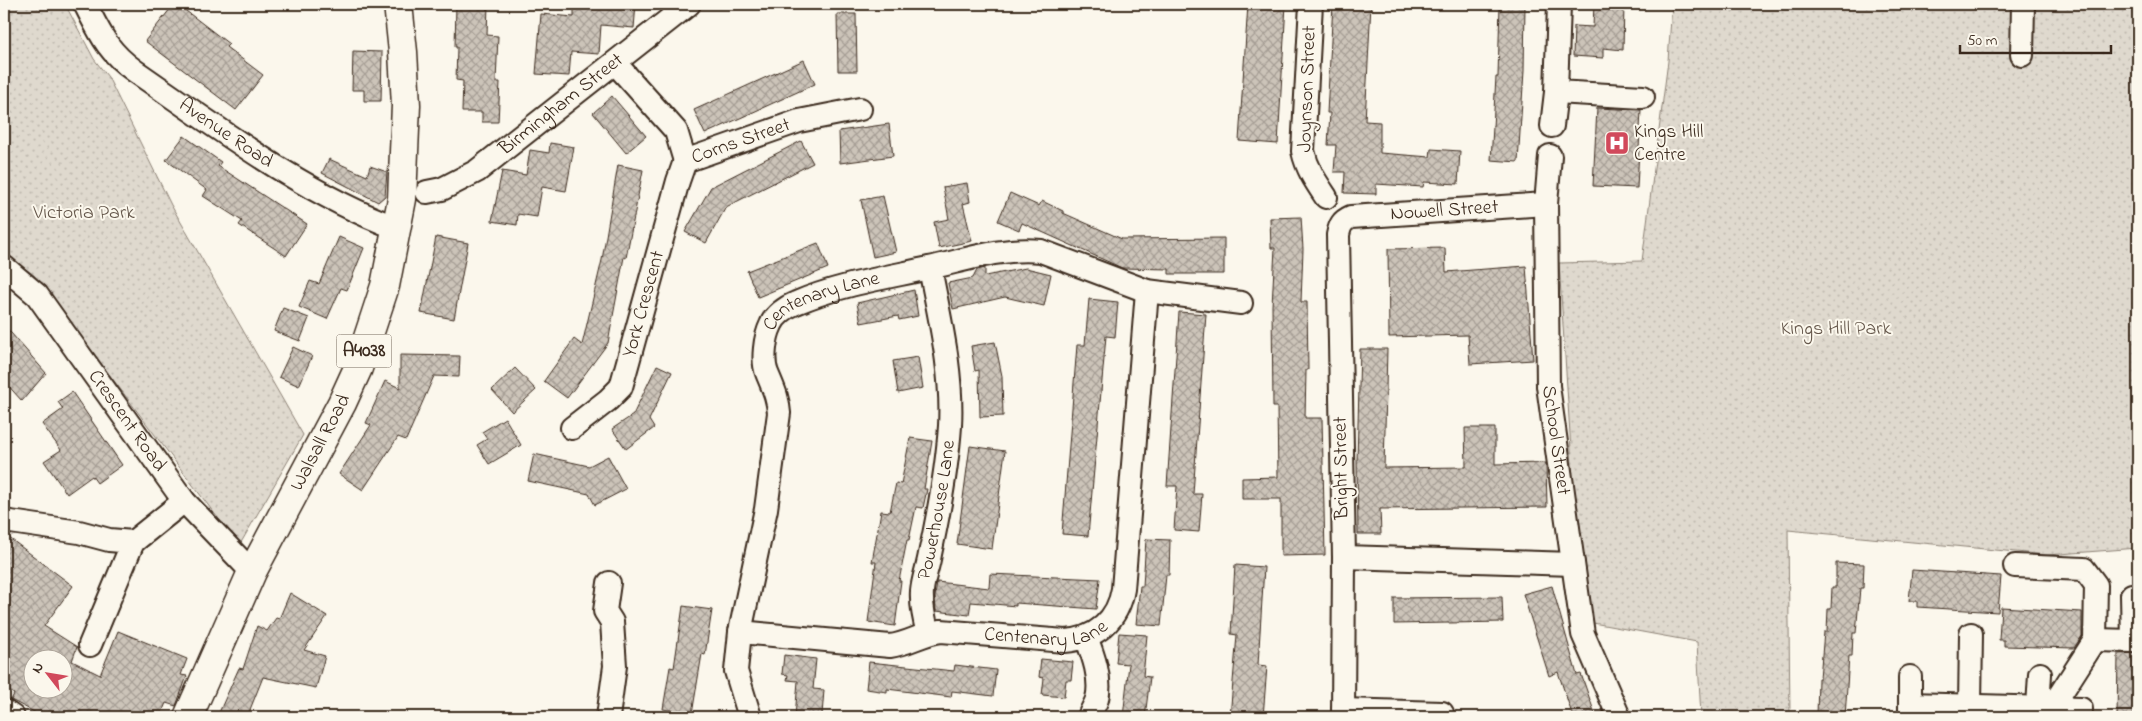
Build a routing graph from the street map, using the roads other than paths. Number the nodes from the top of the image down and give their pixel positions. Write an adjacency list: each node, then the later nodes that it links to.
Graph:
1 (85, 4): 19 (street, Avenue Road)
2 (398, 4): 19 (main road, Walsall Road / A4038)
3 (689, 4): 8 (street, Birmingham Street)
4 (1311, 4): 16 (street, Joynson Street)
5 (1559, 4): 9 (street)
6 (2023, 4): 7 (street)
7 (2022, 55)
8 (614, 63): 14 (street, Corns Street); 15 (street, Birmingham Street)
9 (1556, 92): 10 (street); 12 (street)
10 (1643, 97)
11 (860, 109): 14 (street, Corns Street)
12 (1552, 126)
13 (1550, 156): 17 (street, School Street)
14 (685, 160): 24 (street, York Crescent)
15 (426, 192)
16 (1326, 197)
17 (1546, 204): 18 (street, Nowell Street); 29 (street, School Street)
18 (1343, 220): 28 (street, Bright Street)
19 (397, 228): 31 (main road, Walsall Road / A4038)
20 (4, 267): 25 (street, Crescent Road)
21 (930, 268): 22 (street, Centenary Lane); 34 (street, Centenary Lane); 35 (street, Powerhouse Lane)
22 (1147, 292): 23 (street, Centenary Lane); 37 (street, Centenary Lane)
23 (1241, 303)
24 (572, 428)
25 (184, 501): 27 (street); 31 (street, Crescent Road)
26 (6, 519): 27 (street)
27 (133, 542): 39 (street)
28 (1344, 556): 29 (street); 47 (street, Bright Street)
29 (1573, 564): 54 (street, School Street)
30 (2015, 566): 38 (street)
31 (252, 572): 49 (main road, Walsall Road / A4038)
32 (609, 583): 50 (street)
33 (2132, 595): 38 (street)
34 (740, 632): 35 (street, Centenary Lane); 51 (street, Centenary Lane)
35 (928, 633): 37 (street, Centenary Lane)
36 (1971, 634): 42 (street)
37 (1086, 637): 52 (street)
38 (2095, 640): 43 (street)
39 (90, 645)
40 (2040, 674): 43 (street)
41 (1910, 677): 46 (street)
42 (1970, 706): 43 (street); 46 (street)
43 (2045, 707): 44 (street)
44 (2081, 709)
45 (4, 711): 48 (street)
46 (1910, 711)
47 (1343, 714): 53 (street)
48 (13, 717)
49 (188, 717)
50 (608, 717)
51 (750, 717)
52 (1089, 717)
53 (1442, 717)
54 (1619, 717)

